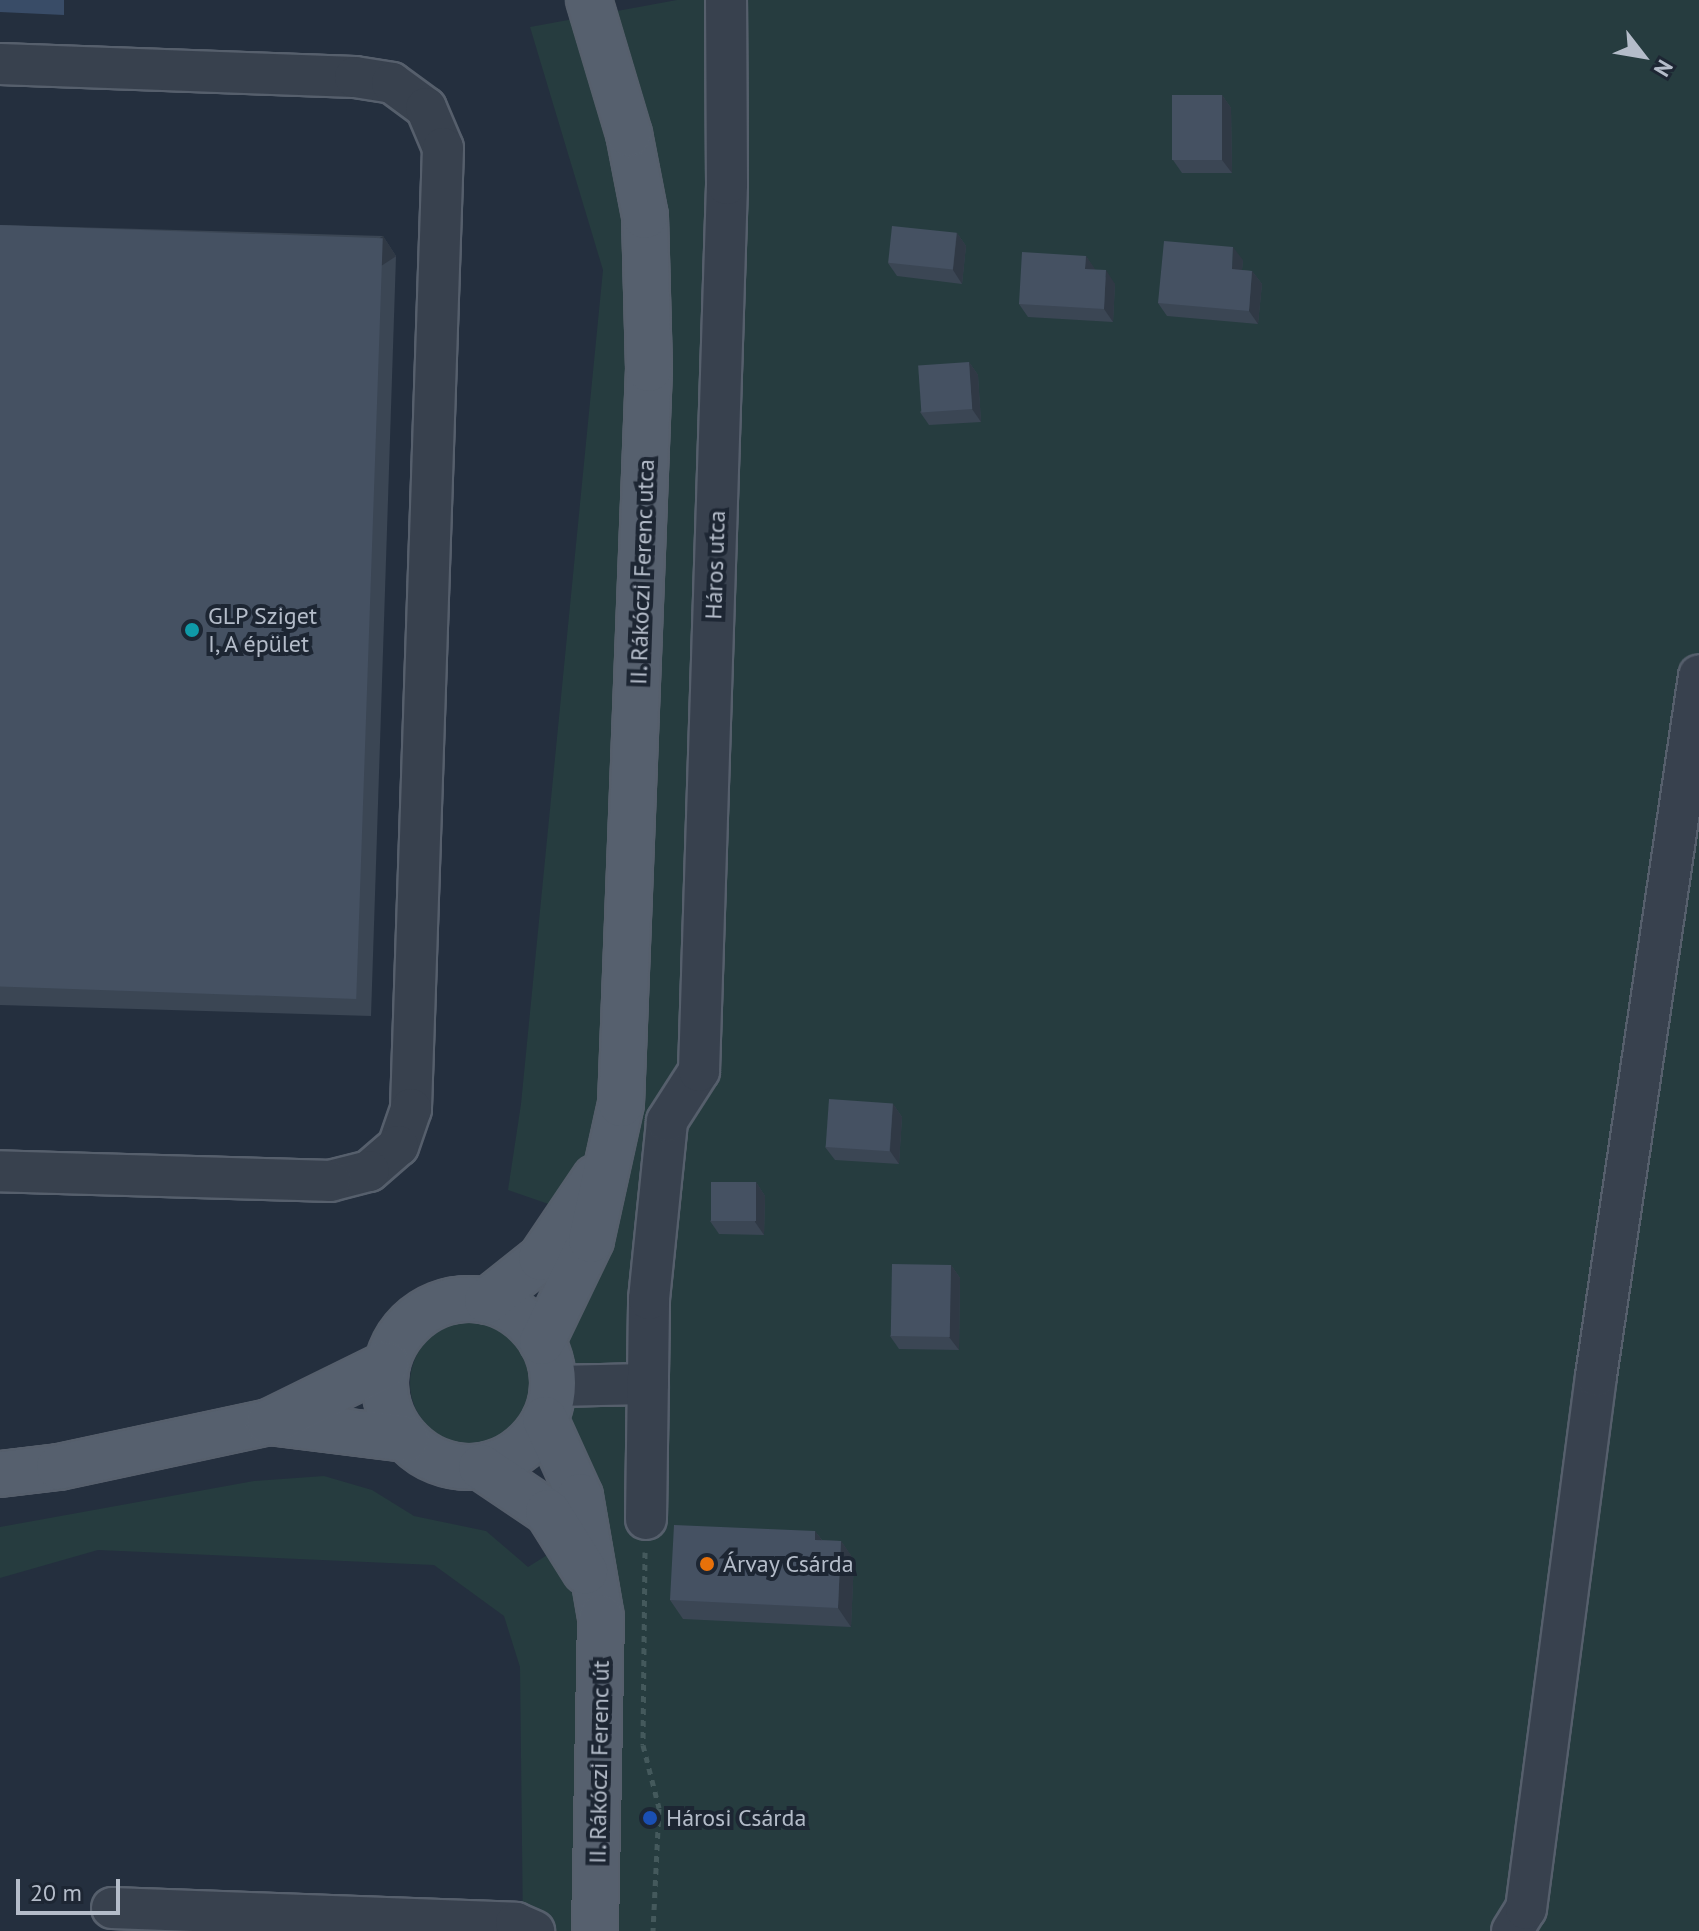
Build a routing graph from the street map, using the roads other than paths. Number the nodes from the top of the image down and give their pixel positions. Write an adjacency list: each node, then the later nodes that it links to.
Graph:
1 (589, 0): 5 (main road, II. Rákóczi Ferenc utca)
2 (726, 0): 10 (street, Háros utca)
3 (0, 64): 6 (street)
4 (1699, 676): 21 (street)
5 (612, 1151): 7 (main road, II. Rákóczi Ferenc utca); 8 (main road, II. Rákóczi Ferenc utca)
6 (0, 1171)
7 (487, 1301): 8 (main road); 9 (main road)
8 (542, 1342): 11 (main road)
9 (387, 1364): 12 (main road); 13 (main road)
10 (648, 1384): 11 (street); 16 (street)
11 (549, 1402): 14 (main road); 17 (main road)
12 (269, 1422): 13 (main road); 15 (main road)
13 (406, 1439): 14 (main road)
14 (481, 1467): 17 (main road)
15 (0, 1474)
16 (646, 1519)
17 (598, 1592): 20 (main road, II. Rákóczi Ferenc út)
18 (112, 1908): 19 (street)
19 (534, 1931)
20 (595, 1931)
21 (1512, 1931)

